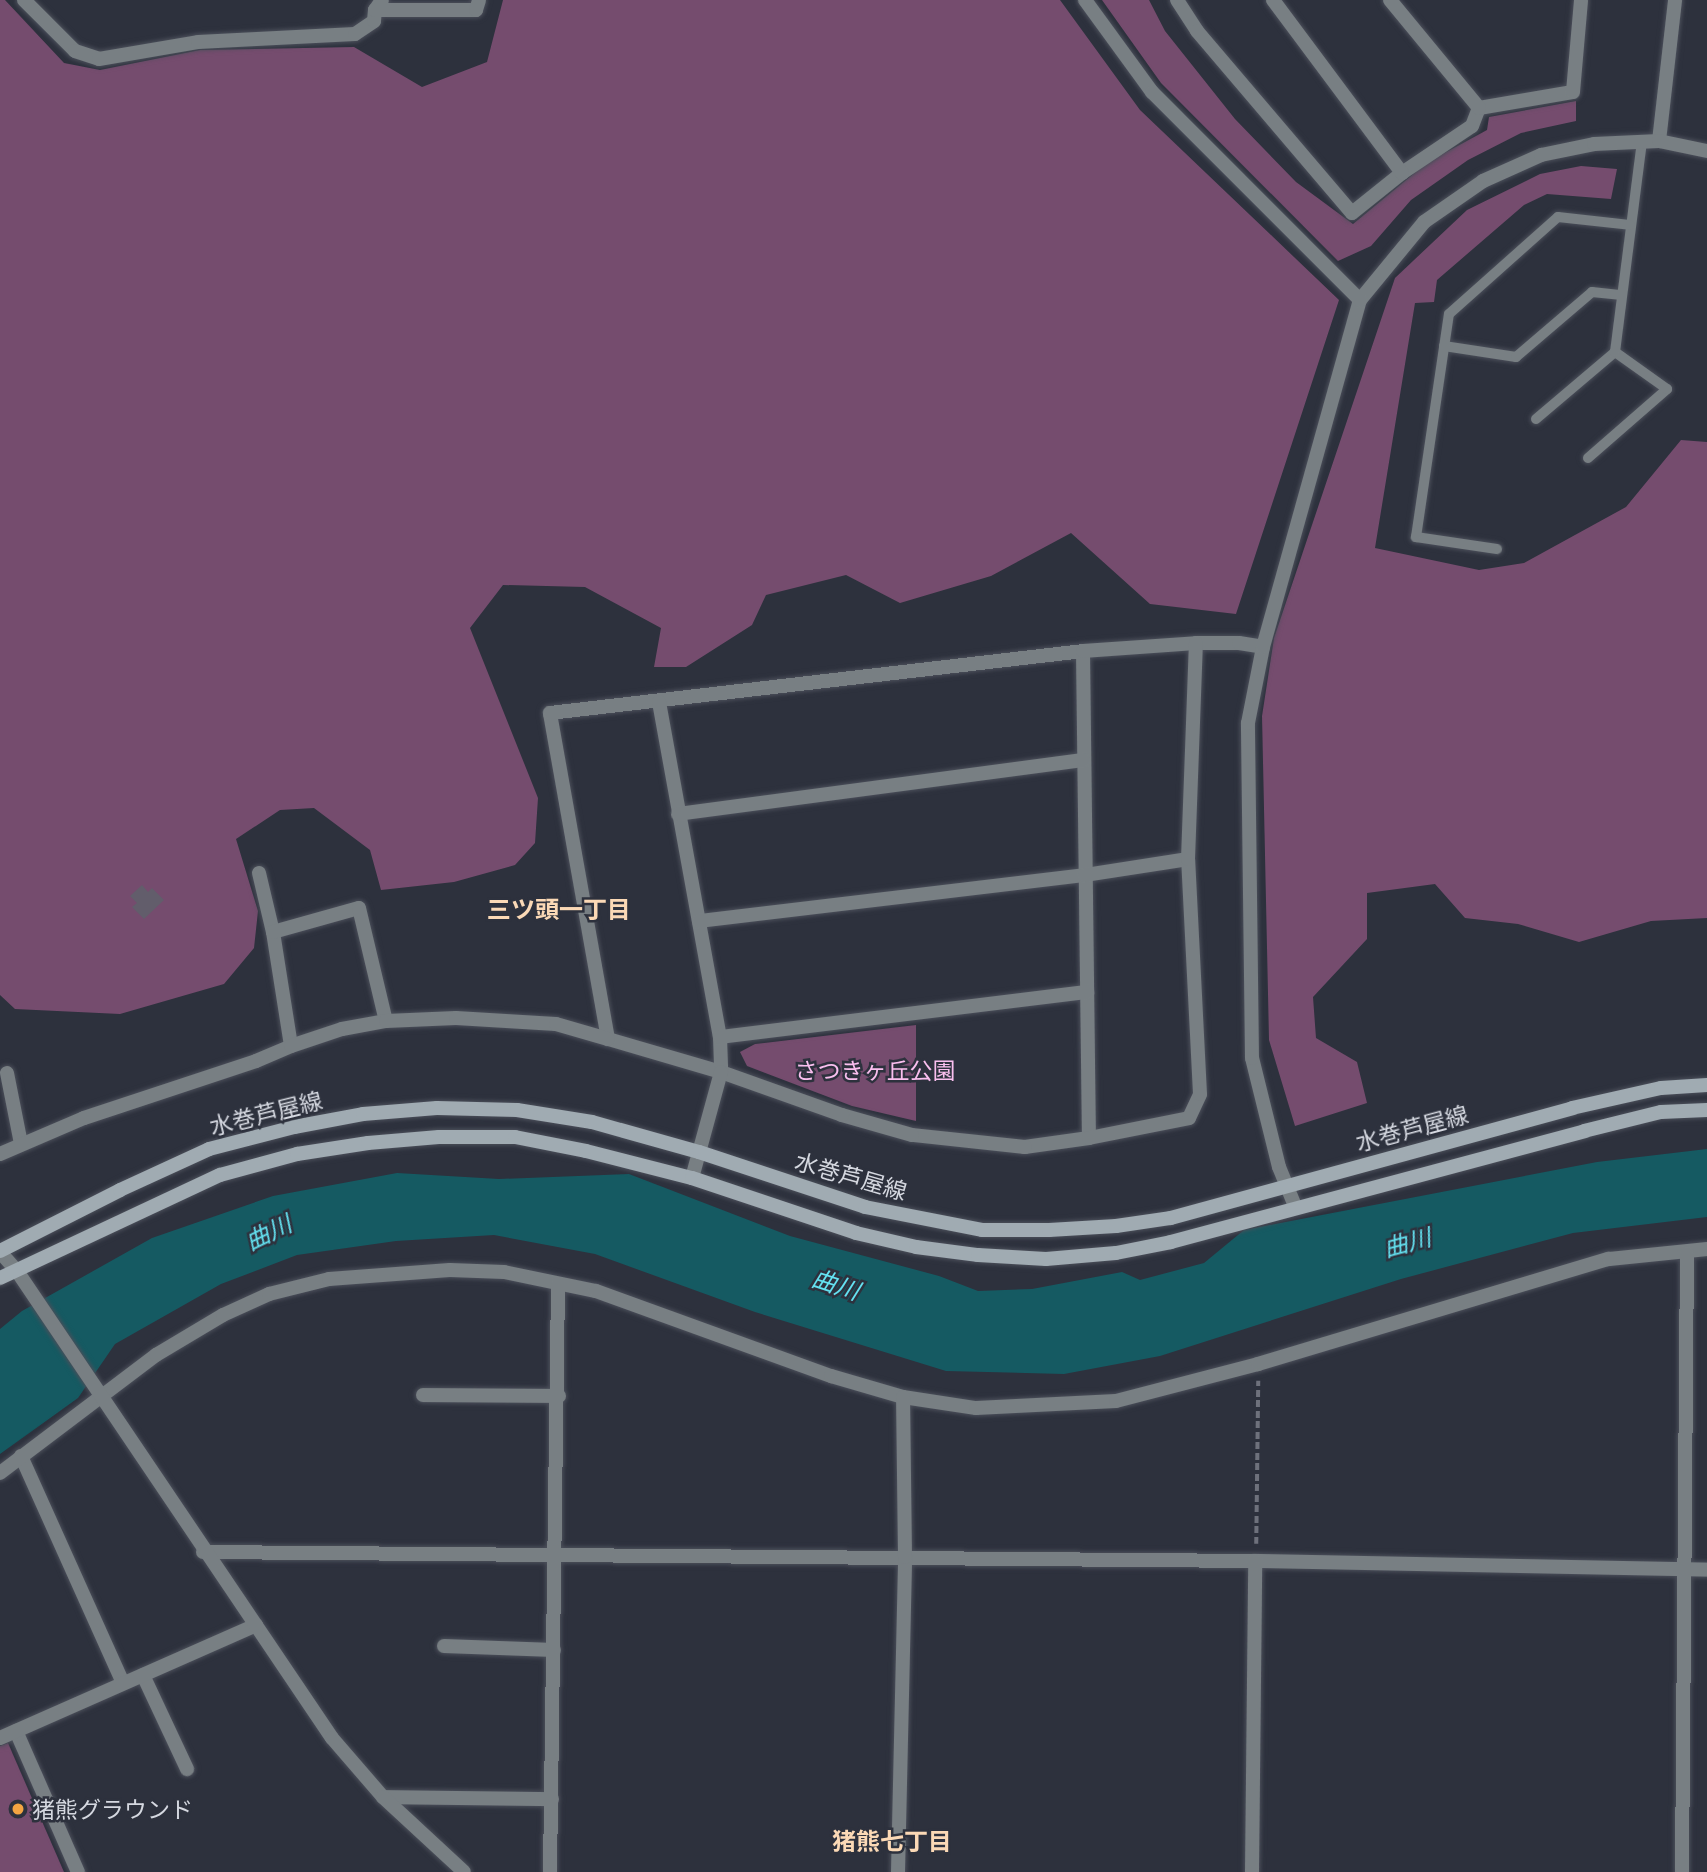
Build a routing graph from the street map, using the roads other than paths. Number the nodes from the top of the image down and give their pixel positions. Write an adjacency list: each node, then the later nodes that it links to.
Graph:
1 (24, 0): 9 (street)
2 (479, 0): 9 (street)
3 (1085, 0): 17 (street)
4 (1177, 0): 14 (street)
5 (1273, 0): 14 (street)
6 (1390, 0): 10 (street)
7 (1581, 0): 10 (street)
8 (1675, 0): 11 (street)
9 (379, 5)
10 (1479, 108): 14 (street)
11 (1659, 141): 12 (street); 13 (street)
12 (1642, 142): 15 (lane); 17 (street)
13 (1707, 151)
14 (1402, 173)
15 (1630, 225): 16 (lane); 18 (lane)
16 (1622, 295): 18 (lane); 19 (lane)
17 (1360, 300): 24 (street)
18 (1444, 346): 22 (lane)
19 (1615, 352): 20 (lane); 21 (lane)
20 (1536, 419)
21 (1588, 458)
22 (1497, 549)
23 (1196, 643): 24 (street); 25 (street); 29 (street)
24 (1263, 647): 48 (street)
25 (1083, 651): 26 (street); 27 (street)
26 (659, 702): 28 (street); 37 (street)
27 (1083, 760): 28 (street); 31 (street)
28 (678, 814): 32 (street)
29 (1188, 859): 31 (street); 43 (street)
30 (259, 873): 33 (street)
31 (1084, 875): 32 (street); 34 (street)
32 (699, 921): 36 (street)
33 (273, 932): 35 (street); 38 (street)
34 (1087, 992): 36 (street); 43 (street)
35 (386, 1021): 37 (street); 38 (street)
36 (720, 1037): 39 (street)
37 (608, 1039): 39 (street)
38 (291, 1045): 44 (street)
39 (721, 1072): 43 (street); 45 (street)
40 (7, 1073): 44 (street)
41 (1707, 1085): 48 (main road, 水巻芦屋線)
42 (1707, 1110): 49 (main road, 水巻芦屋線)
43 (1089, 1138)
44 (21, 1144): 46 (street)
45 (699, 1152): 47 (street); 48 (main road, 水巻芦屋線); 51 (main road, 水巻芦屋線)
46 (0, 1154)
47 (692, 1178): 49 (main road, 水巻芦屋線); 53 (main road, 水巻芦屋線)
48 (1286, 1186): 49 (street)
49 (1295, 1206)
50 (1707, 1250): 52 (street)
51 (0, 1252): 53 (street)
52 (1687, 1253): 59 (street); 66 (street)
53 (17, 1271): 54 (main road, 水巻芦屋線); 56 (street)
54 (0, 1278)
55 (558, 1284): 56 (street); 58 (street); 59 (street)
56 (97, 1392): 60 (street); 62 (street)
57 (423, 1395): 58 (street)
58 (559, 1396): 63 (street)
59 (903, 1397): 64 (street)
60 (21, 1456): 61 (street); 72 (street)
61 (0, 1474)
62 (203, 1552): 63 (street); 68 (street)
63 (555, 1553): 64 (street); 70 (street)
64 (905, 1557): 65 (street); 81 (street)
65 (1255, 1561): 66 (street); 82 (street)
66 (1686, 1570): 67 (street); 83 (street)
67 (1707, 1570)
68 (256, 1625): 71 (street); 76 (street)
69 (444, 1646): 70 (street)
70 (554, 1650): 77 (street)
71 (143, 1675): 72 (street); 75 (street)
72 (123, 1683): 73 (street)
73 (16, 1731): 74 (street); 78 (street)
74 (0, 1738)
75 (187, 1769)
76 (383, 1797): 77 (street); 79 (street)
77 (552, 1799): 80 (street)
78 (78, 1872)
79 (464, 1872)
80 (550, 1872)
81 (898, 1872)
82 (1252, 1872)
83 (1682, 1872)

